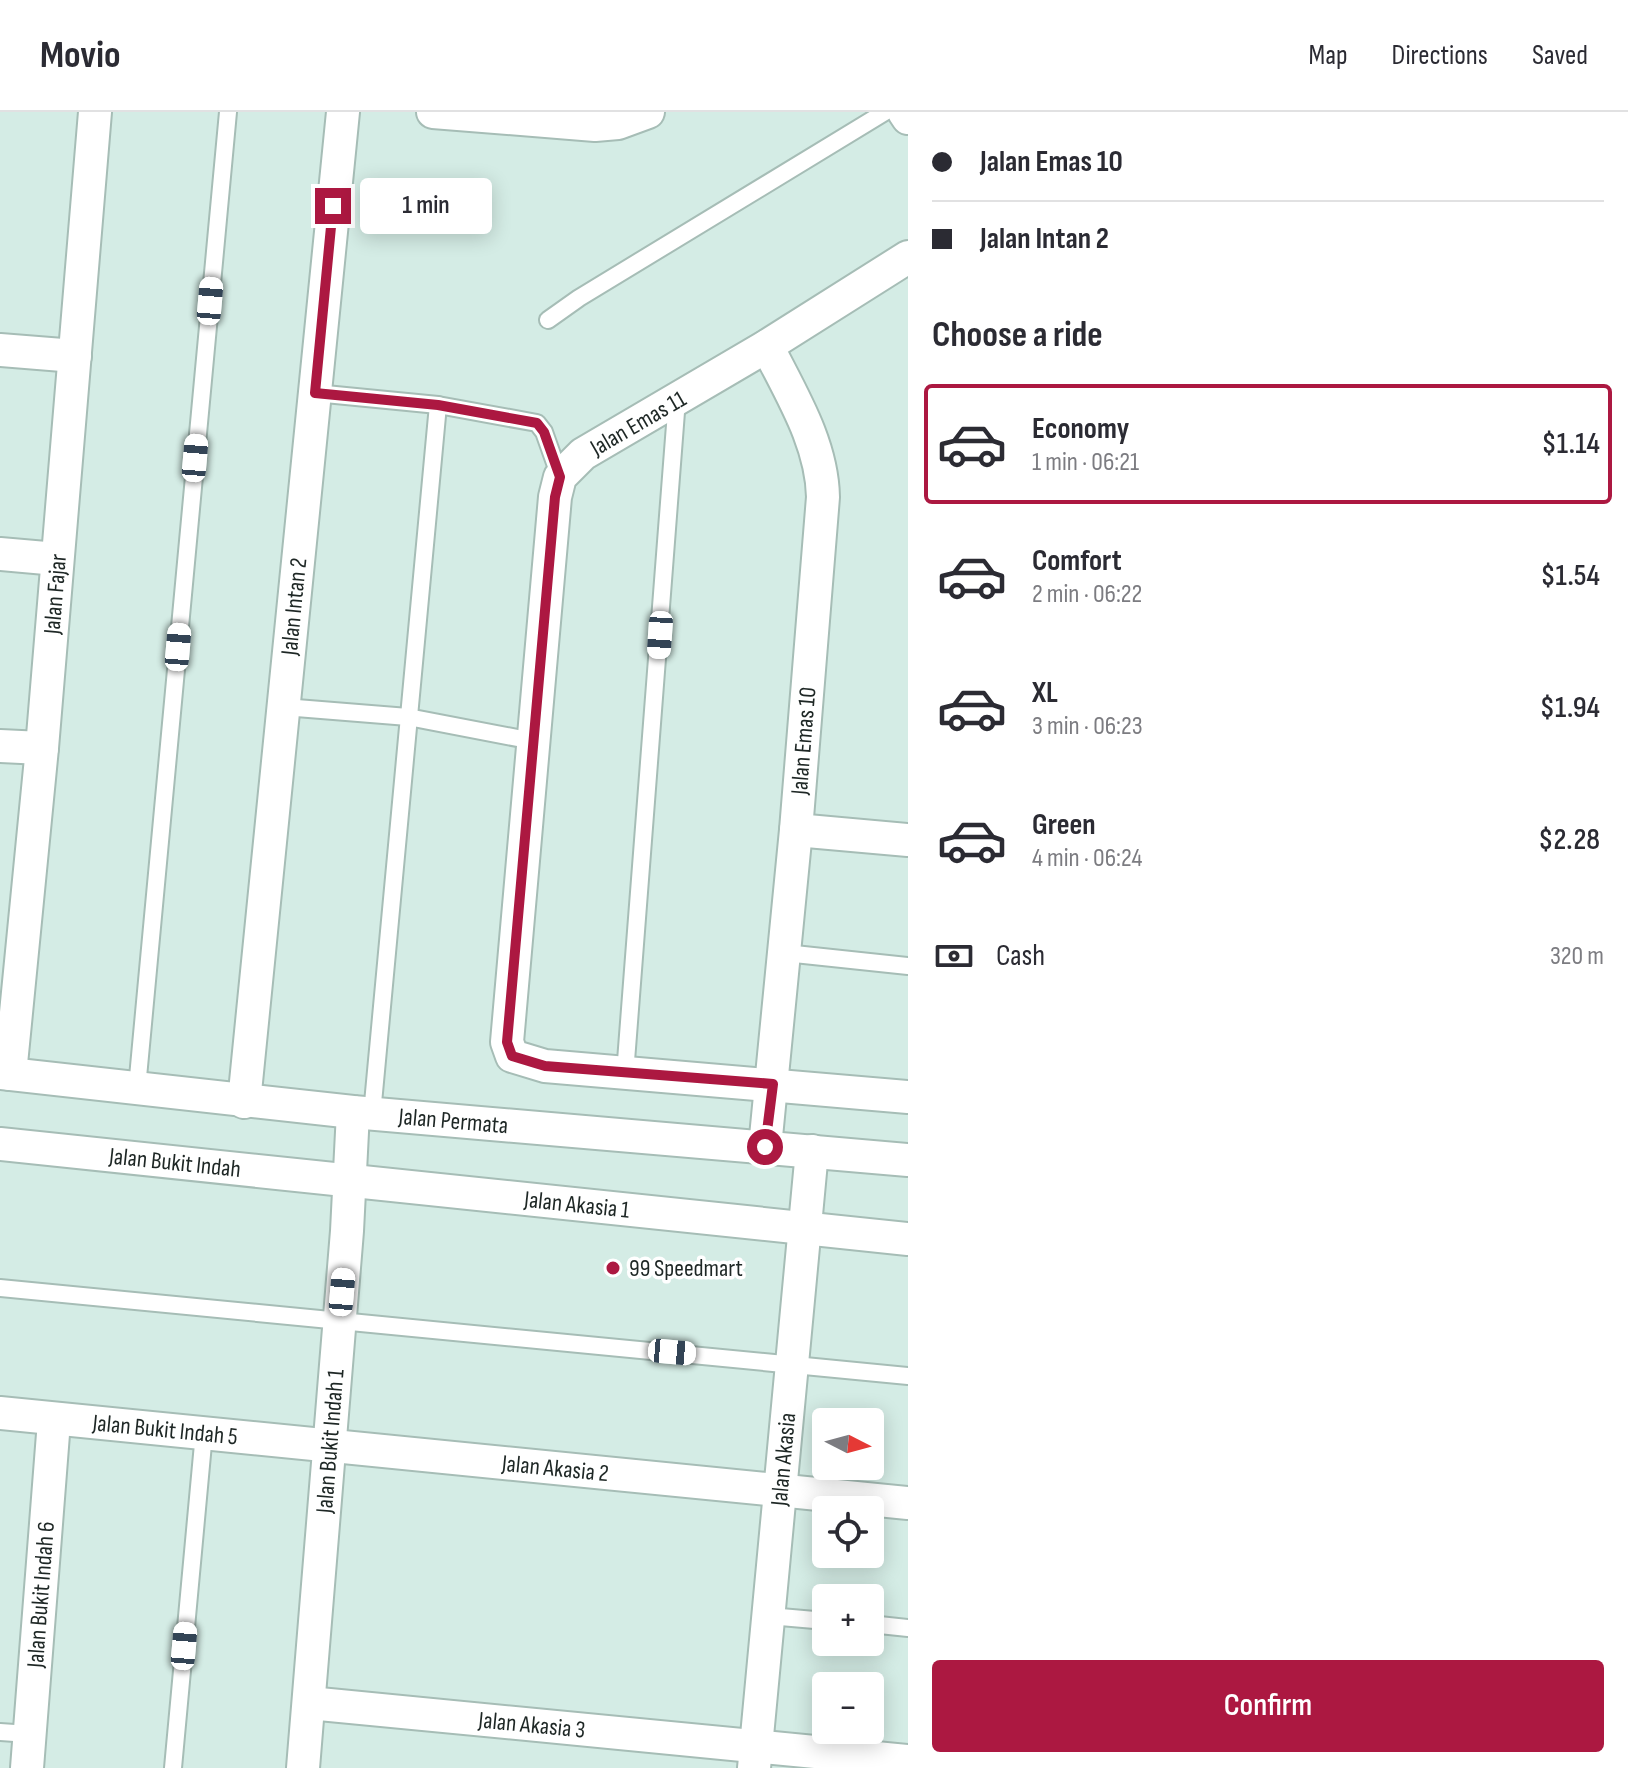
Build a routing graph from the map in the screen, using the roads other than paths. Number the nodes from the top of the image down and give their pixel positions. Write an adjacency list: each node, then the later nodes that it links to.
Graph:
1 (95, 112): 14 (street, Jalan Fajar)
2 (228, 112): 33 (lane)
3 (343, 112): 15 (street, Jalan Intan 2)
4 (433, 112): 9 (street)
5 (648, 112): 9 (street)
6 (885, 112): 11 (lane)
7 (904, 112): 8 (street)
8 (908, 118)
9 (576, 119)
10 (908, 257): 12 (street, Jalan Emas 11)
11 (548, 320)
12 (767, 346): 16 (street, Jalan Emas 11); 26 (street, Jalan Emas 10)
13 (0, 350): 14 (street)
14 (75, 356): 20 (street, Jalan Fajar)
15 (315, 393): 17 (lane); 21 (street, Jalan Intan 2)
16 (677, 399): 18 (street, Jalan Emas 11); 31 (lane)
17 (438, 405): 18 (lane); 22 (lane)
18 (560, 477): 23 (street)
19 (0, 554): 20 (street)
20 (57, 559): 25 (street, Jalan Fajar)
21 (284, 707): 22 (lane); 35 (street, Jalan Intan 2)
22 (408, 717): 23 (lane); 36 (lane)
23 (533, 741): 31 (street)
24 (0, 746): 25 (street)
25 (42, 748): 30 (street, Jalan Fajar)
26 (796, 830): 27 (street); 28 (street, Jalan Emas 10)
27 (908, 840)
28 (785, 953): 29 (lane); 32 (street, Jalan Emas 10)
29 (908, 966)
30 (5, 1074): 33 (street, Jalan Permata)
31 (625, 1074): 32 (street)
32 (773, 1084): 34 (street); 38 (street, Jalan Emas 10)
33 (137, 1088): 35 (street, Jalan Permata)
34 (908, 1097)
35 (244, 1102): 36 (street, Jalan Permata)
36 (363, 1113): 38 (street, Jalan Permata); 41 (street, Jalan Bukit Indah 1)
37 (0, 1144): 41 (street, Jalan Bukit Indah)
38 (765, 1147): 39 (street, Jalan Permata)
39 (812, 1151): 40 (street, Jalan Permata); 42 (street, Jalan Akasia)
40 (908, 1160)
41 (350, 1181): 42 (street, Jalan Akasia 1); 45 (street, Jalan Bukit Indah 1)
42 (803, 1229): 43 (street, Jalan Akasia 1); 46 (street, Jalan Akasia)
43 (908, 1239)
44 (0, 1288): 45 (lane)
45 (340, 1322): 46 (lane); 51 (street, Jalan Bukit Indah 1)
46 (792, 1363): 47 (lane); 52 (street, Jalan Akasia)
47 (908, 1376)
48 (0, 1413): 49 (street, Jalan Bukit Indah 5)
49 (54, 1421): 50 (street, Jalan Bukit Indah 5); 59 (street, Jalan Bukit Indah 6)
50 (204, 1433): 51 (street, Jalan Bukit Indah 5); 63 (lane)
51 (330, 1444): 52 (street, Jalan Akasia 2); 58 (street, Jalan Bukit Indah 1)
52 (782, 1491): 53 (street, Jalan Akasia 2); 54 (street, Jalan Akasia)
53 (908, 1503)
54 (769, 1616): 55 (lane); 60 (street, Jalan Akasia)
55 (812, 1620)
56 (884, 1625): 57 (lane)
57 (908, 1628)
58 (309, 1703): 60 (street, Jalan Akasia 3); 64 (street, Jalan Bukit Indah 1)
59 (15, 1733): 62 (street, Jalan Bukit Indah 6)
60 (755, 1758): 61 (street, Jalan Akasia 3)
61 (908, 1761)
62 (27, 1768)
63 (173, 1768)
64 (303, 1768)

